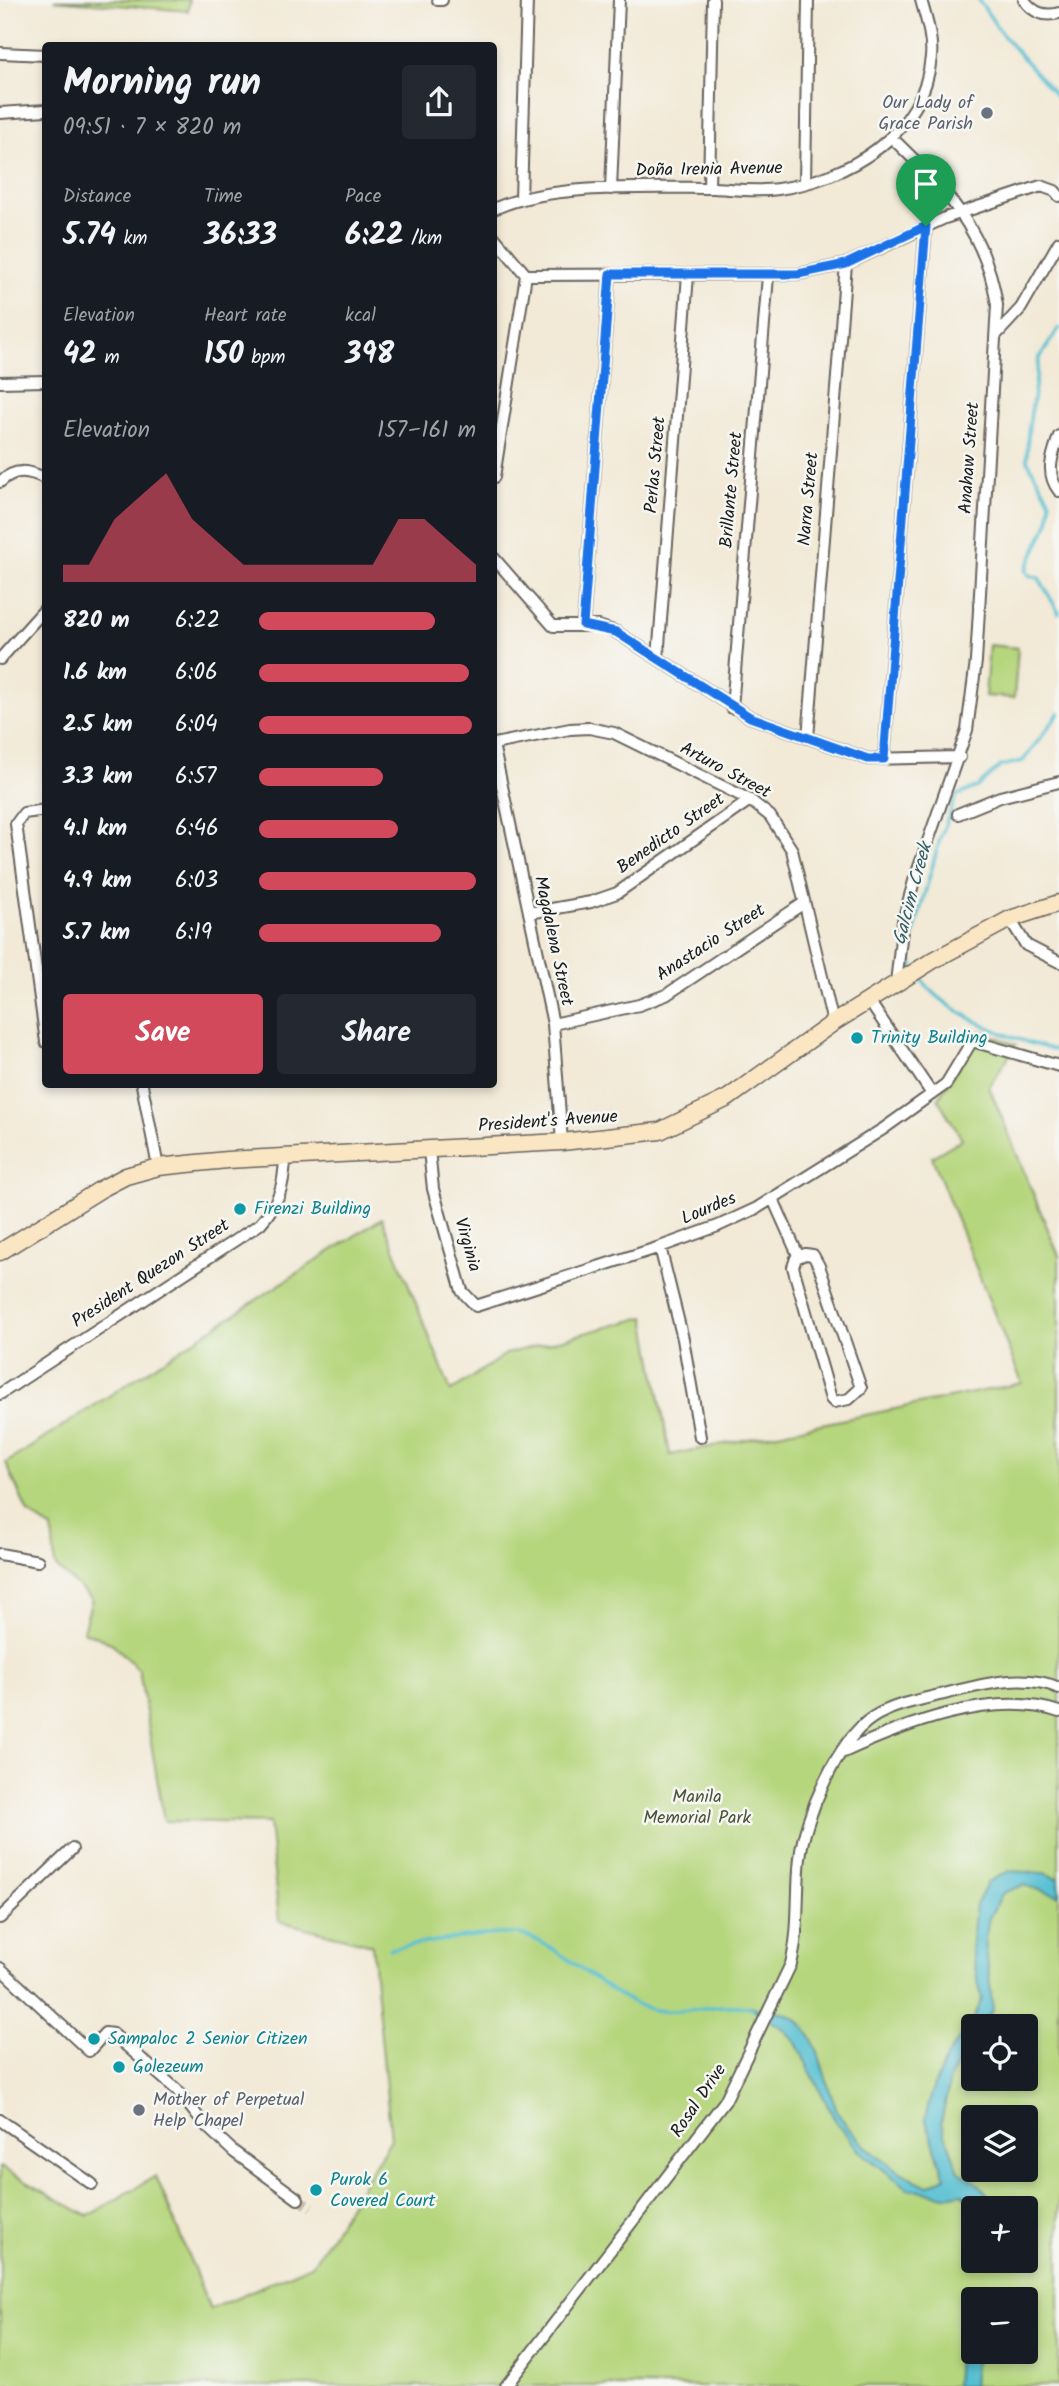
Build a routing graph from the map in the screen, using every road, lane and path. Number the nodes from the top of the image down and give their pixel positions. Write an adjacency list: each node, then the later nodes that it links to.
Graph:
1 (527, 0): 17 (street)
2 (619, 0): 15 (street)
3 (713, 0): 14 (street)
4 (808, 0): 13 (street)
5 (921, 0): 12 (street, Doña Irenia Avenue)
6 (1024, 0): 7 (street)
7 (1059, 13)
8 (0, 53): 9 (street)
9 (42, 55)
10 (42, 110): 11 (street)
11 (0, 113)
12 (892, 138): 13 (street, Doña Irenia Avenue); 19 (street, Anahaw Street)
13 (805, 183): 14 (street, Doña Irenia Avenue)
14 (709, 188): 15 (street, Doña Irenia Avenue)
15 (611, 189): 17 (street, Doña Irenia Avenue)
16 (1057, 193): 19 (street)
17 (521, 198): 18 (street, Doña Irenia Avenue)
18 (497, 208)
19 (962, 212): 20 (street); 28 (street, Anahaw Street)
20 (926, 226): 23 (street); 45 (street)
21 (497, 241): 25 (street)
22 (1059, 242): 28 (street)
23 (846, 264): 27 (street); 42 (street, Narra Street)
24 (610, 274): 25 (street); 26 (street); 38 (street)
25 (526, 275): 32 (street)
26 (688, 275): 27 (street); 39 (street, Perlas Street)
27 (768, 276): 41 (street, Brillante Street)
28 (996, 335): 44 (street, Anahaw Street)
29 (42, 381): 30 (street)
30 (0, 382)
31 (1059, 436): 35 (street)
32 (497, 458)
33 (42, 477): 34 (street)
34 (0, 482)
35 (1059, 491)
36 (497, 561): 38 (street)
37 (42, 612): 40 (street)
38 (583, 625): 39 (street)
39 (658, 658): 41 (street)
40 (0, 659)
41 (732, 708): 42 (street)
42 (808, 738): 45 (street)
43 (497, 745): 48 (street, Arturo Street)
44 (960, 757): 45 (street); 56 (street, Anahaw Street)
45 (884, 759)
46 (497, 760): 53 (street, Magdalena Street)
47 (1059, 782): 50 (street)
48 (750, 800): 51 (street, Arturo Street); 53 (street, Benedicto Street)
49 (42, 811): 58 (street)
50 (958, 814)
51 (804, 903): 59 (street, Arturo Street); 60 (street, Anastacio Street)
52 (1059, 903): 54 (street, President's Avenue)
53 (530, 913): 60 (street, Magdalena Street)
54 (1010, 919): 55 (street); 56 (street, President's Avenue)
55 (1059, 962)
56 (903, 979): 57 (street, President's Avenue)
57 (869, 1001): 59 (street, President's Avenue); 63 (street)
58 (42, 1013)
59 (833, 1023): 64 (street, President's Avenue)
60 (553, 1024): 64 (street, Magdalena Street)
61 (1059, 1066): 63 (street, Lourdes)
62 (143, 1088): 67 (street)
63 (932, 1094): 68 (street, Lourdes)
64 (562, 1142): 65 (street, President's Avenue)
65 (429, 1150): 66 (street, President's Avenue); 72 (street, Virginia)
66 (285, 1158): 67 (street, President's Avenue); 73 (street, President Quezon Street)
67 (158, 1167): 70 (street, President's Avenue)
68 (773, 1199): 69 (street, Lourdes); 71 (street)
69 (660, 1247): 72 (street, Lourdes); 74 (street)
70 (1, 1248)
71 (798, 1255): 71 (street)
72 (476, 1306)
73 (0, 1394)
74 (700, 1437)
75 (0, 1554): 76 (street)
76 (38, 1561)
77 (1059, 1688): 79 (street, Rosal Drive)
78 (1059, 1712): 79 (street)
79 (842, 1753): 86 (street, Rosal Drive)
80 (72, 1849): 81 (street)
81 (0, 1918)
82 (0, 1968): 85 (street)
83 (0, 2120): 84 (street)
84 (92, 2185)
85 (298, 2199)
86 (506, 2386)

